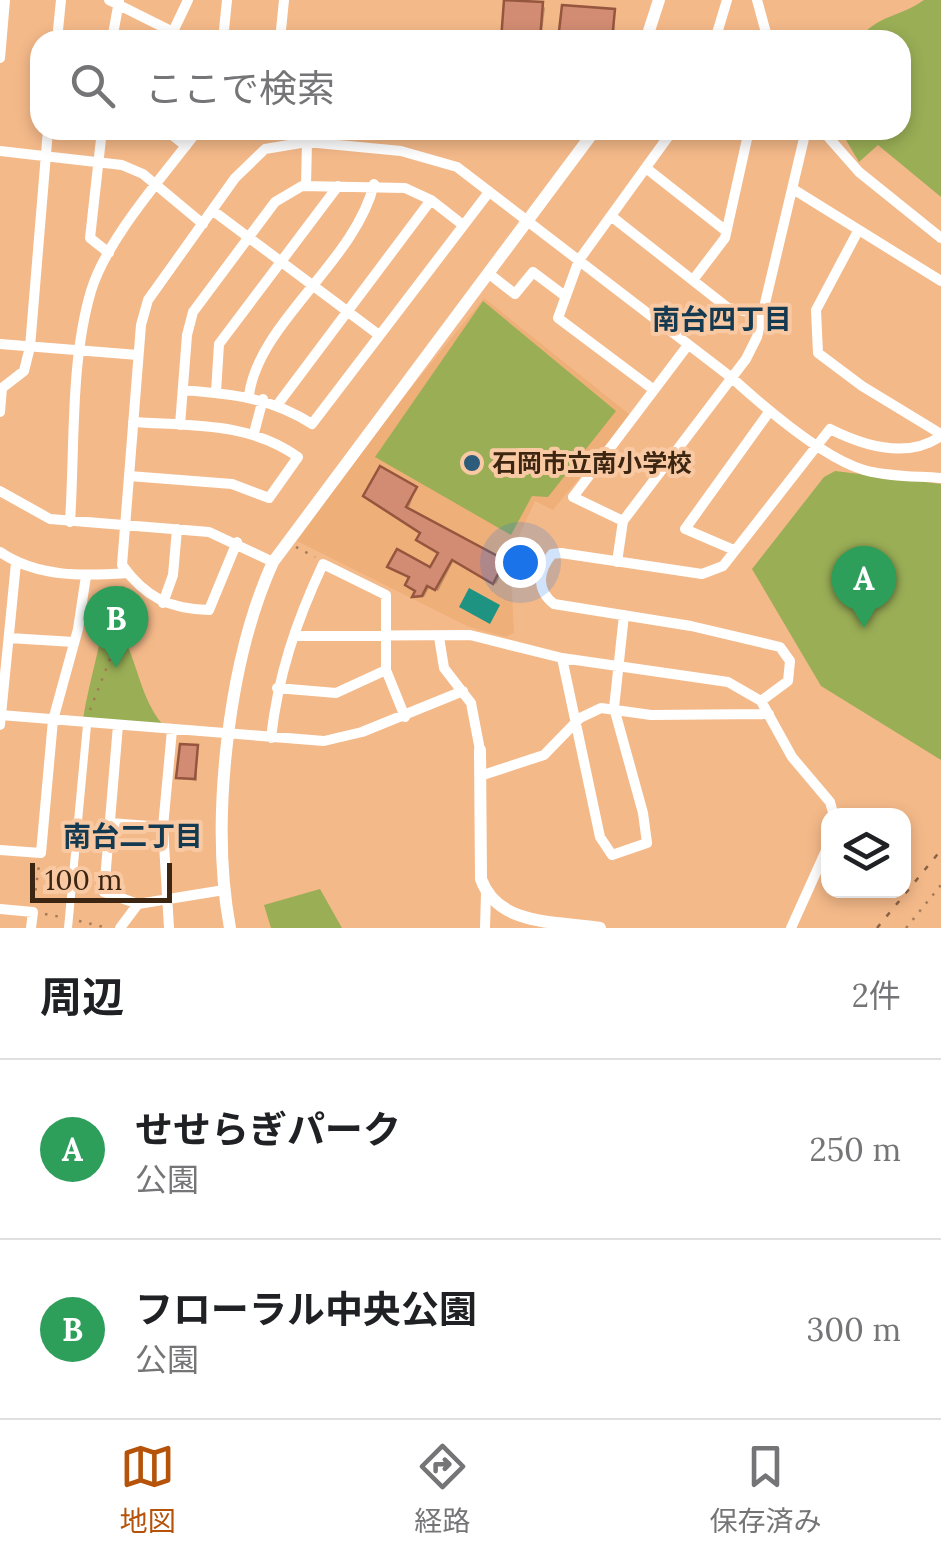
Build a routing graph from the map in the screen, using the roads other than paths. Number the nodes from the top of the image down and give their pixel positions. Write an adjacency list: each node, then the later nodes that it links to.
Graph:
1 (5, 0): 19 (street)
2 (61, 0): 10 (street)
3 (188, 0): 13 (street)
4 (227, 0): 14 (street)
5 (284, 0): 15 (street)
6 (659, 0): 16 (street)
7 (727, 0): 17 (street)
8 (756, 0): 18 (street)
9 (116, 2): 11 (street); 12 (street)
10 (58, 30)
11 (113, 30)
12 (160, 30)
13 (173, 30)
14 (224, 30)
15 (281, 30)
16 (649, 30)
17 (718, 30)
18 (765, 30)
19 (0, 58)
20 (47, 140): 34 (street)
21 (101, 140): 35 (street)
22 (178, 140): 31 (street)
23 (190, 140): 31 (street)
24 (270, 140): 32 (street)
25 (588, 140): 46 (street)
26 (666, 140): 36 (street)
27 (747, 140): 49 (street)
28 (804, 140): 41 (street)
29 (831, 140): 52 (street)
30 (307, 142): 32 (street); 38 (street); 42 (street)
31 (186, 146): 40 (street)
32 (270, 148): 44 (street)
33 (0, 151): 34 (street)
34 (46, 155): 35 (street); 66 (street)
35 (99, 160): 40 (street); 53 (street)
36 (646, 168): 45 (street); 49 (street)
37 (374, 184): 39 (street); 43 (street); 59 (street)
38 (306, 186): 39 (street); 51 (street)
39 (338, 186): 55 (street)
40 (156, 187): 47 (street); 53 (street)
41 (793, 189): 50 (street); 62 (street)
42 (489, 192): 46 (street); 48 (street)
43 (431, 200): 48 (street); 61 (street)
44 (212, 210): 47 (street); 51 (street)
45 (611, 216): 54 (street); 57 (street)
46 (527, 221): 54 (street); 56 (street)
47 (203, 224): 68 (street)
48 (463, 225): 63 (street)
49 (726, 230): 57 (street)
50 (858, 231): 58 (street); 82 (street)
51 (248, 238): 55 (street); 71 (street)
52 (941, 238)
53 (110, 253): 67 (street)
54 (579, 260): 60 (street); 65 (street)
55 (281, 262): 59 (street); 73 (street)
56 (488, 273): 60 (street); 94 (street)
57 (694, 280): 62 (street)
58 (941, 281)
59 (314, 287): 61 (street); 74 (street)
60 (565, 296): 72 (street)
61 (346, 310): 63 (street); 76 (street)
62 (761, 314): 69 (street)
63 (379, 334): 76 (street)
64 (0, 344): 66 (street)
65 (688, 345): 69 (street); 72 (street)
66 (30, 347): 67 (street); 70 (street)
67 (82, 348): 68 (street); 88 (street)
68 (138, 355): 79 (street)
69 (732, 378): 78 (street); 87 (street)
70 (1, 388): 77 (street)
71 (182, 390): 73 (street); 80 (street)
72 (654, 390): 87 (street)
73 (216, 392): 74 (street)
74 (249, 395): 75 (street)
75 (262, 399): 76 (street); 81 (street)
76 (278, 404)
77 (0, 412)
78 (769, 412): 83 (street); 92 (street)
79 (134, 422): 80 (street); 84 (street)
80 (180, 425): 81 (street)
81 (254, 433): 84 (street)
82 (941, 435): 83 (street)
83 (816, 442): 85 (street); 92 (street)
84 (129, 476): 89 (street)
85 (941, 478)
86 (0, 491): 88 (street)
87 (623, 521): 95 (street)
88 (70, 522): 89 (street)
89 (123, 523): 90 (street); 97 (street)
90 (177, 529): 91 (street); 99 (street)
91 (237, 542): 94 (street); 99 (street)
92 (734, 550): 95 (street)
93 (0, 552): 96 (street)
94 (274, 562): 122 (street)
95 (616, 562): 100 (street)
96 (16, 564): 98 (street); 104 (street)
97 (128, 573): 98 (street); 99 (street)
98 (86, 576): 105 (street)
99 (163, 603)
100 (624, 615): 107 (street); 111 (street)
101 (296, 636): 102 (street); 102 (street); 109 (street)
102 (387, 637): 103 (street); 108 (street)
103 (440, 637): 106 (street); 110 (street)
104 (9, 638): 105 (street); 114 (street)
105 (74, 642): 116 (street)
106 (562, 658): 107 (street); 120 (street)
107 (616, 666): 111 (street); 112 (street)
108 (386, 670): 109 (street); 115 (street)
109 (277, 688): 123 (street)
110 (463, 691): 115 (street); 124 (street)
111 (761, 701): 113 (street)
112 (614, 708): 113 (street); 120 (street); 120 (street)
113 (768, 714): 126 (street)
114 (0, 715): 116 (street); 117 (street)
115 (405, 717): 123 (street)
116 (53, 720): 118 (street); 129 (street)
117 (0, 725)
118 (87, 725): 119 (street); 137 (street)
119 (118, 725): 121 (street); 127 (street)
120 (574, 725): 125 (street)
121 (172, 730): 122 (street); 128 (street)
122 (230, 734): 123 (street); 131 (street)
123 (271, 738)
124 (480, 750): 125 (street)
125 (482, 775): 132 (street)
126 (832, 808)
127 (110, 823): 128 (street); 134 (street)
128 (162, 827): 133 (street)
129 (0, 850)
130 (821, 862): 143 (street)
131 (224, 890): 133 (street); 140 (street)
132 (486, 893): 141 (street); 142 (street)
133 (165, 898): 134 (street); 139 (street)
134 (138, 904): 138 (street)
135 (0, 910): 136 (street)
136 (32, 928)
137 (68, 928)
138 (120, 928)
139 (169, 928)
140 (230, 928)
141 (485, 928)
142 (600, 928)
143 (791, 928)

